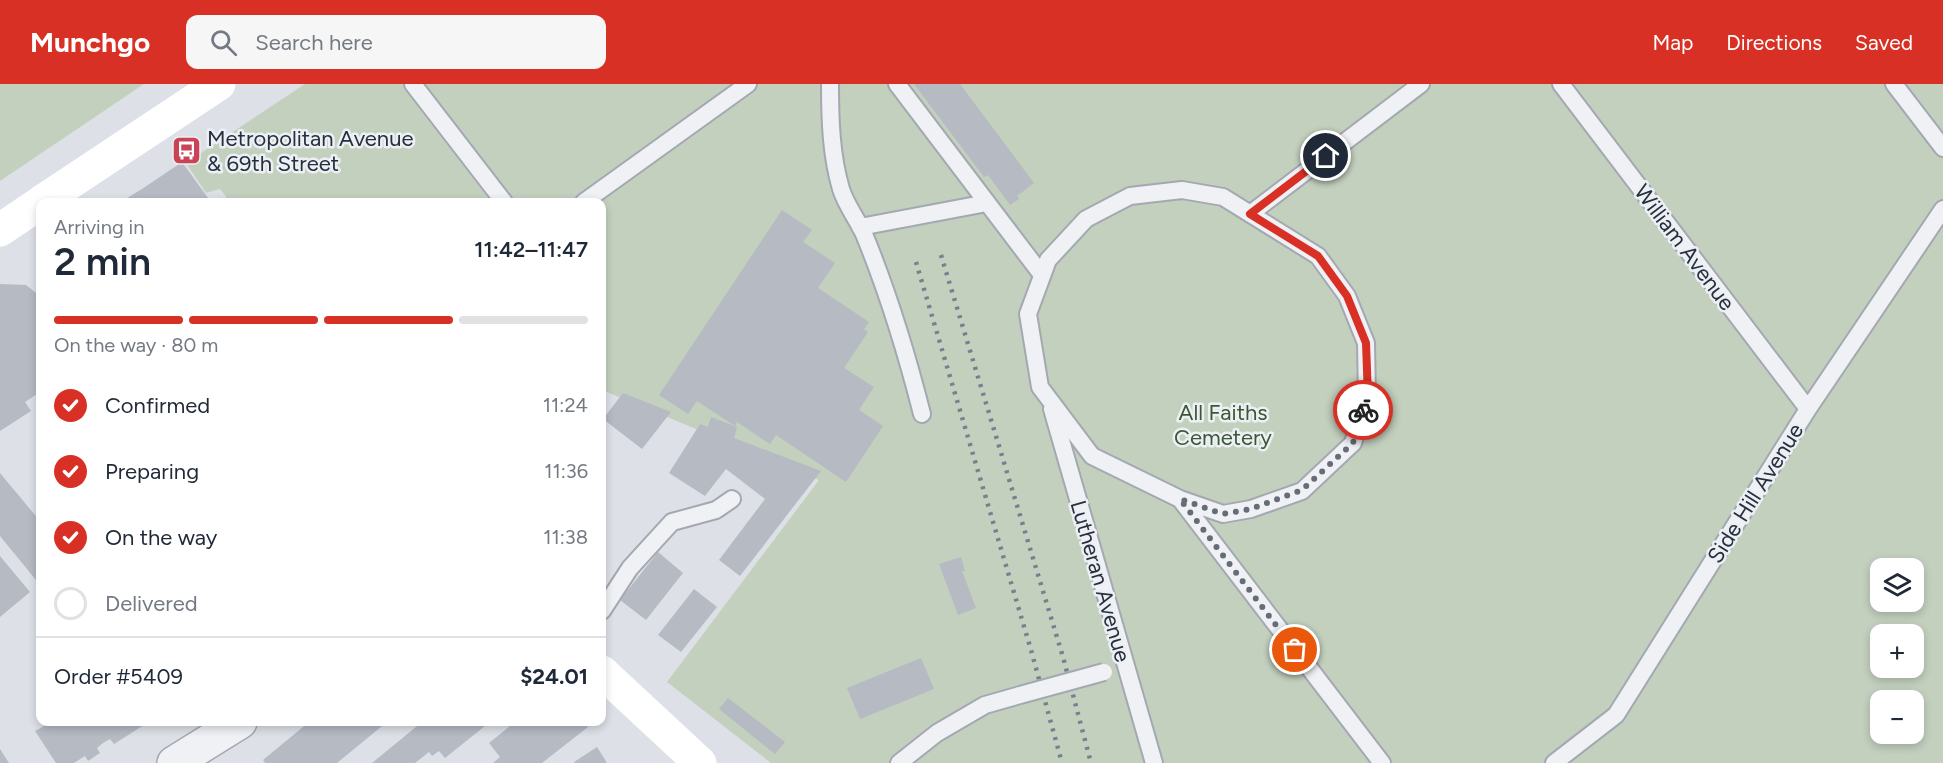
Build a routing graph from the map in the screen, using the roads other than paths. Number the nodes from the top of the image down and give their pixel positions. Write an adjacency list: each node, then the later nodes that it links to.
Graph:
1 (219, 84): 10 (main road)
2 (413, 84): 11 (lane)
3 (748, 84): 12 (lane)
4 (830, 84): 17 (lane)
5 (897, 84): 13 (lane)
6 (1421, 84): 16 (lane)
7 (1562, 84): 21 (lane, William Avenue)
8 (1894, 84): 9 (lane)
9 (1943, 148)
10 (54, 198)
11 (501, 198)
12 (590, 198)
13 (987, 203): 17 (lane); 19 (lane)
14 (1943, 209): 21 (lane, Side Hill Avenue)
15 (36, 210): 18 (main road)
16 (1250, 214): 19 (lane); 24 (lane)
17 (860, 227): 22 (lane)
18 (0, 230)
19 (1042, 275): 20 (lane)
20 (1050, 399): 24 (lane); 26 (lane, Lutheran Avenue)
21 (1808, 409): 34 (lane, Side Hill Avenue)
22 (922, 414)
23 (732, 499): 25 (lane)
24 (1180, 499): 33 (lane)
25 (606, 605)
26 (1125, 666): 31 (lane, bridge); 32 (lane, Lutheran Avenue)
27 (606, 676): 30 (main road)
28 (234, 726): 29 (street)
29 (174, 763)
30 (700, 763)
31 (899, 763)
32 (1154, 763)
33 (1382, 763)
34 (1554, 763)

